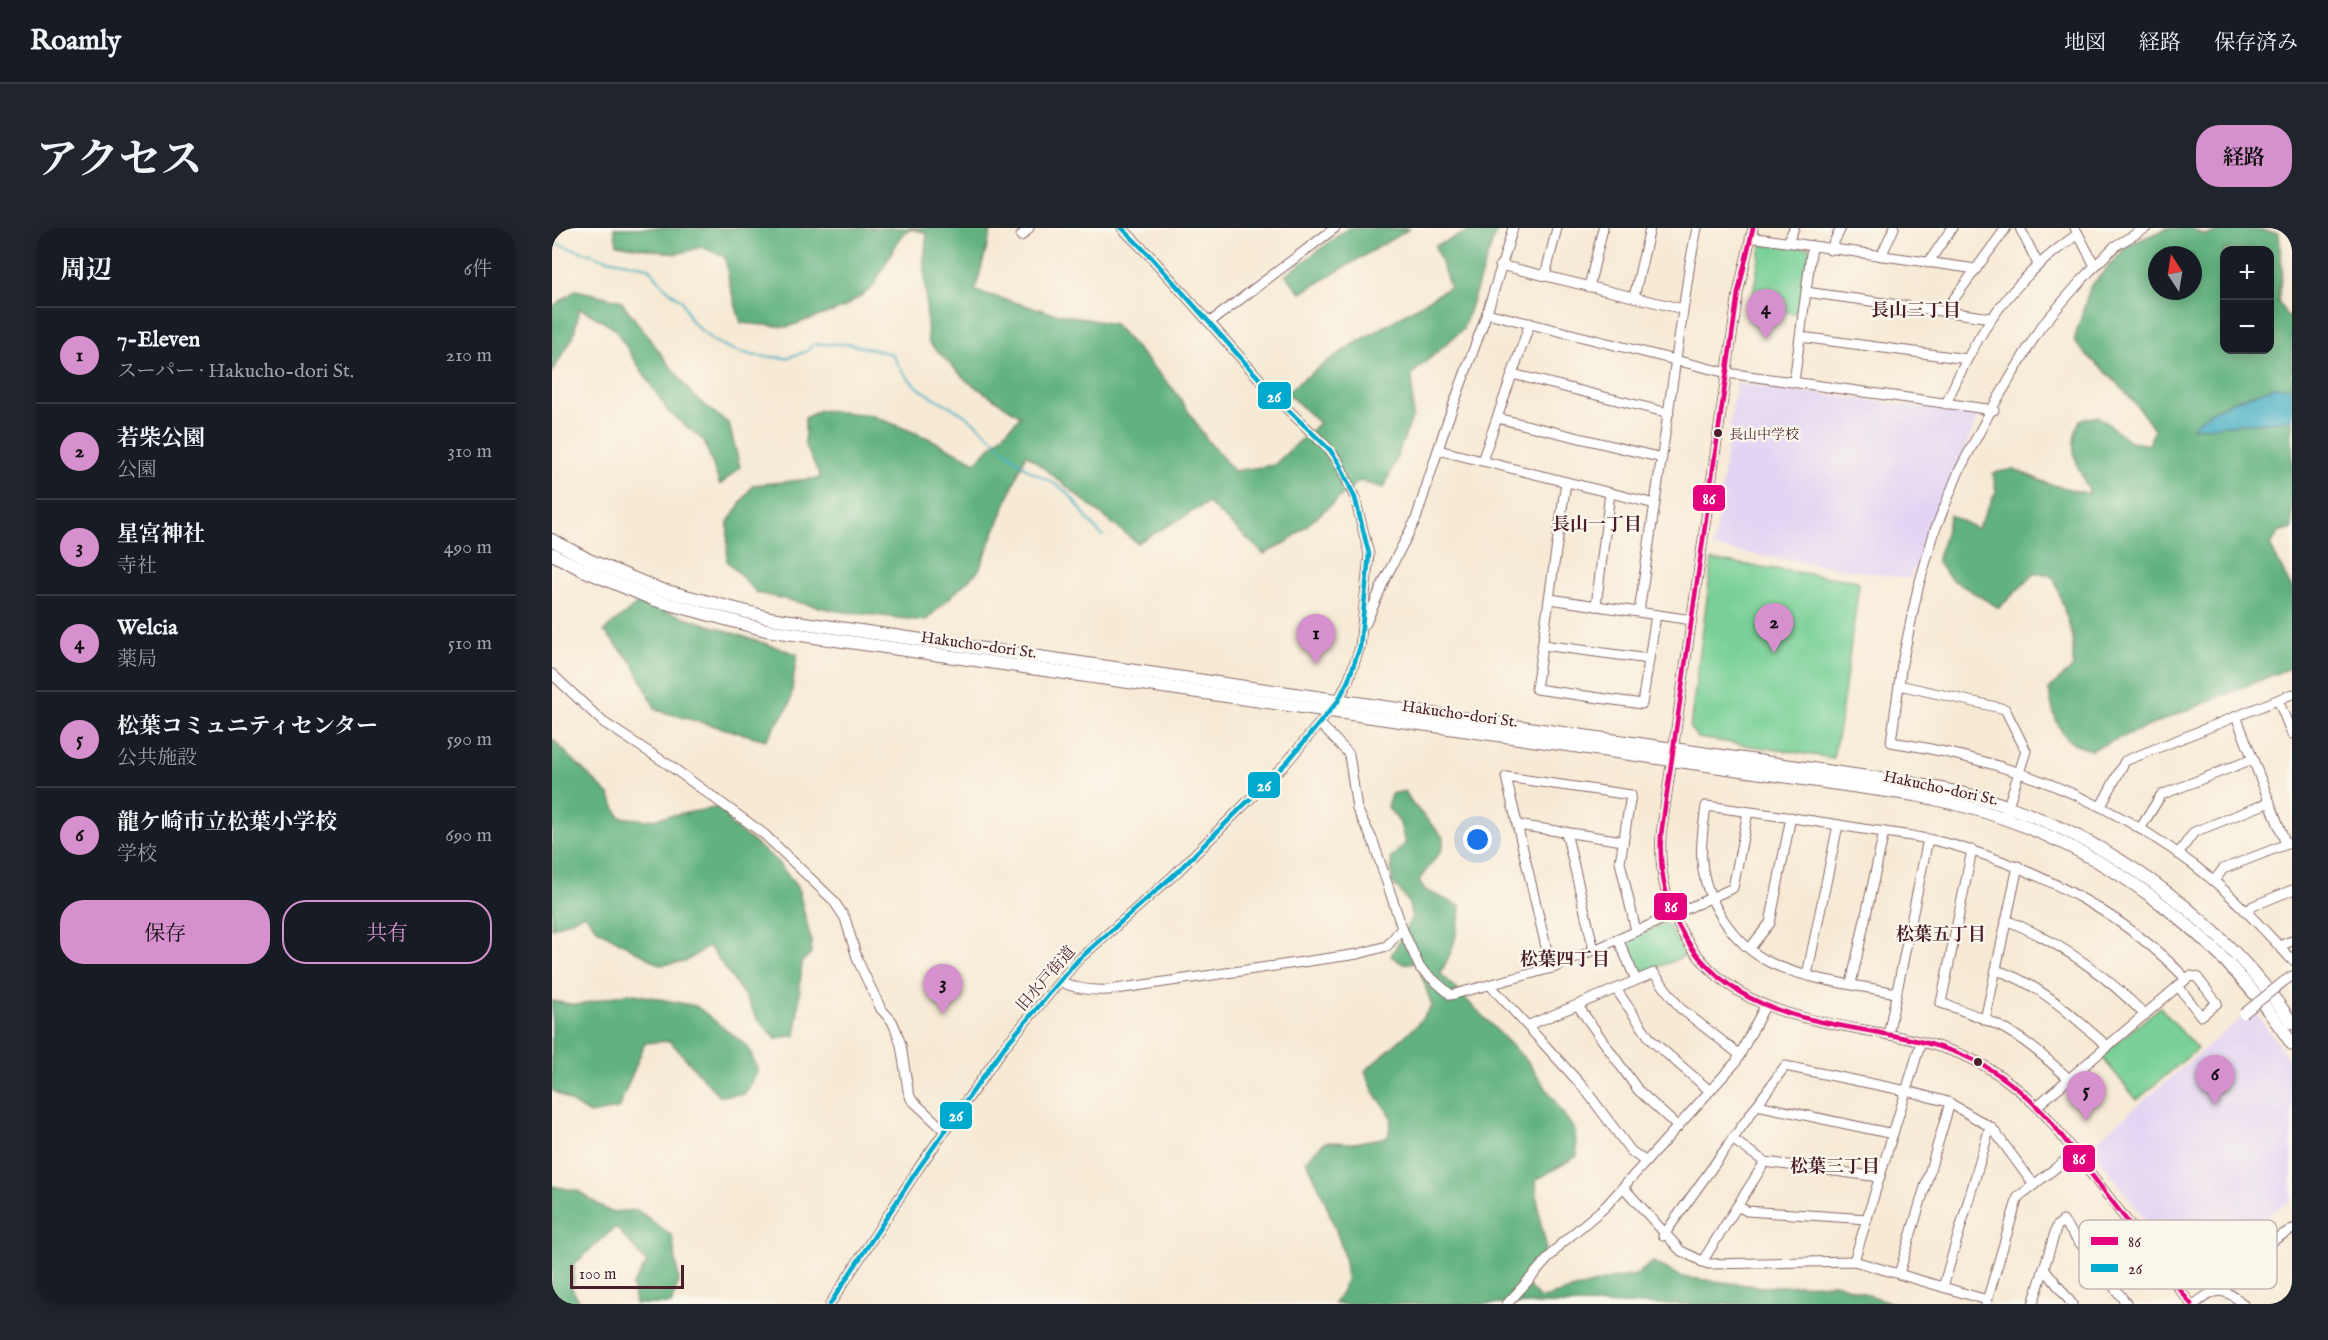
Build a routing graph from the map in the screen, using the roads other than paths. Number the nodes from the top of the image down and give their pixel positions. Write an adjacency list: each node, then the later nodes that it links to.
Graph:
1 (1029, 228): 18 (street)
2 (1122, 228): 36 (street)
3 (1335, 228): 36 (street)
4 (1512, 228): 25 (street)
5 (1557, 228): 28 (street)
6 (1603, 228): 29 (street)
7 (1650, 228): 31 (street)
8 (1697, 228): 32 (street)
9 (1794, 228): 19 (street)
10 (1841, 228): 21 (street)
11 (1894, 228): 22 (street)
12 (1952, 228): 23 (street)
13 (2006, 228): 27 (street)
14 (2020, 228): 24 (street)
15 (2145, 228): 26 (street)
16 (2077, 231): 24 (street); 26 (street)
17 (1752, 232): 19 (street); 41 (street)
18 (1021, 236)
19 (1788, 242): 20 (street)
20 (1812, 246): 21 (street); 30 (street)
21 (1830, 250): 22 (street)
22 (1881, 256): 23 (street)
23 (1928, 263): 27 (street)
24 (2038, 264): 35 (street)
25 (1500, 265): 28 (street); 34 (street)
26 (2095, 266): 45 (street)
27 (1976, 269): 33 (street)
28 (1545, 276): 29 (street)
29 (1589, 287): 31 (street)
30 (1806, 292): 33 (street); 38 (street)
31 (1634, 297): 32 (street)
32 (1683, 309): 40 (street)
33 (1945, 311): 35 (street)
34 (1487, 313): 37 (street); 48 (street)
35 (1991, 318): 39 (street)
36 (1210, 322): 61 (street)
37 (1530, 323): 40 (street); 42 (street)
38 (1801, 337): 39 (street); 43 (street)
39 (1967, 359): 44 (street)
40 (1677, 361): 41 (street); 46 (street)
41 (1727, 373): 43 (street); 60 (street)
42 (1512, 374): 46 (street); 47 (street)
43 (1794, 382): 44 (street)
44 (1946, 404): 45 (street)
45 (1993, 410): 65 (street)
46 (1669, 413): 49 (street)
47 (1497, 418): 49 (street); 50 (street)
48 (1438, 450): 50 (street); 61 (street)
49 (1662, 458): 53 (street)
50 (1482, 461): 51 (street)
51 (1566, 482): 52 (street); 56 (street)
52 (1610, 493): 53 (street); 57 (street)
53 (1655, 504): 58 (street)
54 (552, 540): 68 (main road, Hakucho-dori St.)
55 (552, 554): 69 (main road, Hakucho-dori St.)
56 (1550, 599): 57 (street); 62 (street)
57 (1596, 606): 58 (street)
58 (1639, 612): 59 (street)
59 (1656, 615): 60 (street); 63 (street)
60 (1692, 620): 73 (street)
61 (1362, 631): 68 (street, 旧水戸街道)
62 (1543, 645): 63 (street); 63 (street)
63 (1649, 659)
64 (552, 674): 138 (street)
65 (1899, 686): 75 (street); 75 (street)
66 (2292, 694): 67 (street)
67 (2278, 700): 70 (street); 72 (street)
68 (1338, 701): 69 (street, 旧水戸街道); 73 (main road, Hakucho-dori St.)
69 (1330, 711): 71 (street, 旧水戸街道); 73 (main road, Hakucho-dori St.)
70 (2236, 716): 74 (street); 77 (street)
71 (1320, 724): 98 (street); 111 (street, 旧水戸街道)
72 (2292, 734)
73 (1673, 754): 79 (main road, Hakucho-dori St.); 96 (street)
74 (2253, 759): 76 (street); 83 (street)
75 (2020, 772): 77 (street); 79 (street)
76 (2270, 802): 88 (street); 90 (street)
77 (2101, 806): 83 (street)
78 (1748, 812): 80 (street); 94 (street); 94 (street)
79 (2006, 812): 123 (main road, Hakucho-dori St.); 127 (main road, Hakucho-dori St.)
80 (1791, 818): 82 (street); 103 (street)
81 (1517, 825): 84 (street); 87 (street); 106 (street)
82 (1838, 825): 85 (street); 108 (street)
83 (2140, 829): 90 (street)
84 (1566, 832): 87 (street); 104 (street)
85 (1884, 832): 86 (street); 113 (street)
86 (1928, 839): 89 (street); 117 (street)
87 (1623, 841): 99 (street)
88 (2289, 843): 92 (street)
89 (1971, 850): 91 (street); 122 (street)
90 (2178, 854): 92 (street)
91 (2018, 866): 97 (street); 110 (street)
92 (2214, 881): 95 (street)
93 (2292, 890): 95 (street)
94 (1711, 898): 96 (street); 103 (street)
95 (2247, 912): 102 (street)
96 (1674, 914): 99 (street); 119 (street)
97 (2007, 920): 107 (street); 121 (street)
98 (1402, 928): 111 (street); 114 (street)
99 (1636, 931): 100 (street)
100 (1618, 939): 104 (street); 112 (street)
101 (2292, 941): 102 (street)
102 (2279, 946): 105 (street)
103 (1750, 948): 108 (street)
104 (1594, 950): 106 (street)
105 (2292, 960)
106 (1551, 968): 114 (street)
107 (1996, 970): 122 (street); 128 (street)
108 (1807, 975): 113 (street)
109 (2292, 976): 120 (street, bridge)
110 (2186, 979): 115 (street); 115 (street)
111 (1060, 981): 138 (street, 旧水戸街道)
112 (1636, 981): 116 (street); 129 (street)
113 (1851, 984): 117 (street)
114 (1490, 985): 124 (street)
115 (2178, 986): 121 (street)
116 (1616, 989): 118 (street); 131 (street)
117 (1896, 993): 125 (street)
118 (1578, 1006): 124 (street); 136 (street)
119 (1765, 1006): 125 (street); 129 (street)
120 (2243, 1014)
121 (2145, 1015): 128 (street)
122 (1985, 1020): 130 (street)
123 (2292, 1023)
124 (1529, 1025): 142 (street)
125 (1888, 1035): 126 (street)
126 (1921, 1042): 132 (street); 135 (street)
127 (2292, 1044)
128 (2108, 1046): 130 (street)
129 (1740, 1055): 131 (street)
130 (2069, 1079): 135 (street)
131 (1710, 1091): 136 (street)
132 (1907, 1091): 133 (street); 134 (street); 139 (street)
133 (1950, 1104): 137 (street); 157 (street)
134 (1757, 1105): 139 (street); 140 (street)
135 (2037, 1106): 141 (street)
136 (1678, 1127): 142 (street)
137 (1990, 1127): 145 (street); 158 (street)
138 (944, 1130): 163 (street, 旧水戸街道)
139 (1893, 1134): 144 (street)
140 (1732, 1139): 143 (street); 151 (street)
141 (2075, 1153): 145 (street); 149 (street)
142 (1646, 1162): 146 (street)
143 (1765, 1162): 144 (street); 147 (street)
144 (1880, 1177): 148 (street)
145 (2034, 1185): 162 (street)
146 (1623, 1187): 151 (street); 164 (street)
147 (1737, 1206): 148 (street); 155 (street)
148 (1867, 1220): 154 (street)
149 (2127, 1220)
150 (2292, 1229): 152 (street)
151 (1664, 1235): 155 (street)
152 (2277, 1238)
153 (2079, 1242): 156 (street)
154 (1854, 1261): 155 (street); 157 (street)
155 (1702, 1262)
156 (2044, 1268): 165 (street); 166 (street)
157 (1899, 1274): 158 (street)
158 (1943, 1287): 162 (street)
159 (2115, 1289): 167 (street)
160 (2181, 1289): 168 (street)
161 (2216, 1290): 168 (street); 169 (street)
162 (1986, 1302)
163 (830, 1304)
164 (1507, 1304)
165 (2033, 1304)
166 (2072, 1304)
167 (2127, 1304)
168 (2193, 1304)
169 (2243, 1304)

